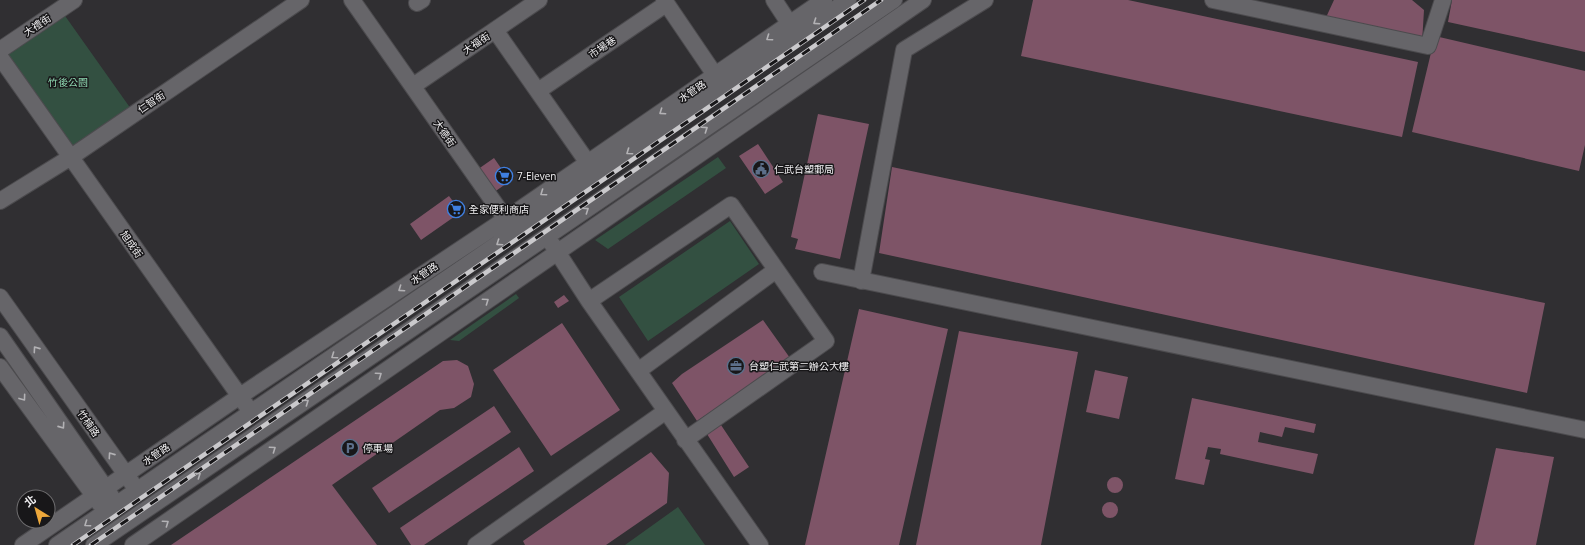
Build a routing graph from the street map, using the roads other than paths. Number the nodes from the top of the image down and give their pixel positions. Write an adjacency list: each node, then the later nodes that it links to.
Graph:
1 (74, 0): 16 (street, 大禮街)
2 (301, 0): 21 (street, 仁智街)
3 (352, 0): 19 (street, 大德街)
4 (539, 0): 15 (street, 大福街)
5 (774, 0): 14 (street)
6 (824, 0): 14 (street, 水管路)
7 (848, 0): 14 (street, 水管路, one-way to 14)
8 (894, 0): 26 (street, one-way to 8)
9 (923, 0): 28 (street)
10 (985, 0): 32 (street)
11 (1213, 0): 12 (street)
12 (1443, 0)
13 (665, 2): 18 (street); 20 (street, 市場巷)
14 (793, 29): 18 (street, 水管路, one-way to 18); 25 (street, 水管路, one-way to 25)
15 (495, 30): 19 (street, 大福街); 20 (street)
16 (0, 50)
17 (0, 57): 21 (street, 旭成街)
18 (716, 75): 22 (street, 水管路, one-way to 22)
19 (413, 86): 24 (street, 大德街)
20 (538, 91): 22 (street)
21 (71, 157): 23 (street, 仁智街); 38 (street, 旭成街)
22 (588, 162): 24 (street, 水管路, one-way to 24)
23 (0, 201)
24 (506, 219): 25 (street, 大德街); 38 (street, 水管路, one-way to 38)
25 (515, 232): 27 (street, 大德街); 40 (street, 水管路, one-way to 40)
26 (547, 236): 27 (street); 28 (street)
27 (527, 250): 29 (street, 大德街); 41 (street, one-way to 27)
28 (557, 252): 29 (street); 34 (street)
29 (538, 266): 50 (street, one-way to 29)
30 (776, 270): 34 (street); 37 (street); 43 (street)
31 (822, 272): 32 (street)
32 (860, 280): 42 (street)
33 (0, 297): 44 (street, 竹楠路, one-way to 33)
34 (589, 301): 37 (street)
35 (0, 336): 46 (street, one-way to 46)
36 (0, 367): 46 (street, one-way to 46)
37 (638, 371): 39 (street)
38 (240, 396): 40 (street, 旭成街); 44 (street, 水管路)
39 (666, 412): 43 (street); 55 (street)
40 (252, 413): 41 (street, 旭成街); 45 (street, 水管路)
41 (265, 430): 48 (street, one-way to 41)
42 (1585, 430)
43 (686, 440): 56 (street)
44 (125, 475): 45 (street, 竹楠路); 46 (street, 水管路)
45 (137, 489): 47 (street, 水管路); 48 (street, 竹楠路)
46 (100, 493): 47 (street); 51 (street, 水管路)
47 (112, 507): 49 (street); 52 (street, 水管路, one-way to 52)
48 (142, 512): 49 (street); 50 (street, 竹楠路)
49 (128, 522): 50 (street); 53 (street)
50 (147, 536): 54 (street)
51 (24, 545)
52 (57, 545)
53 (94, 545)
54 (133, 545)
55 (476, 545)
56 (760, 545)

